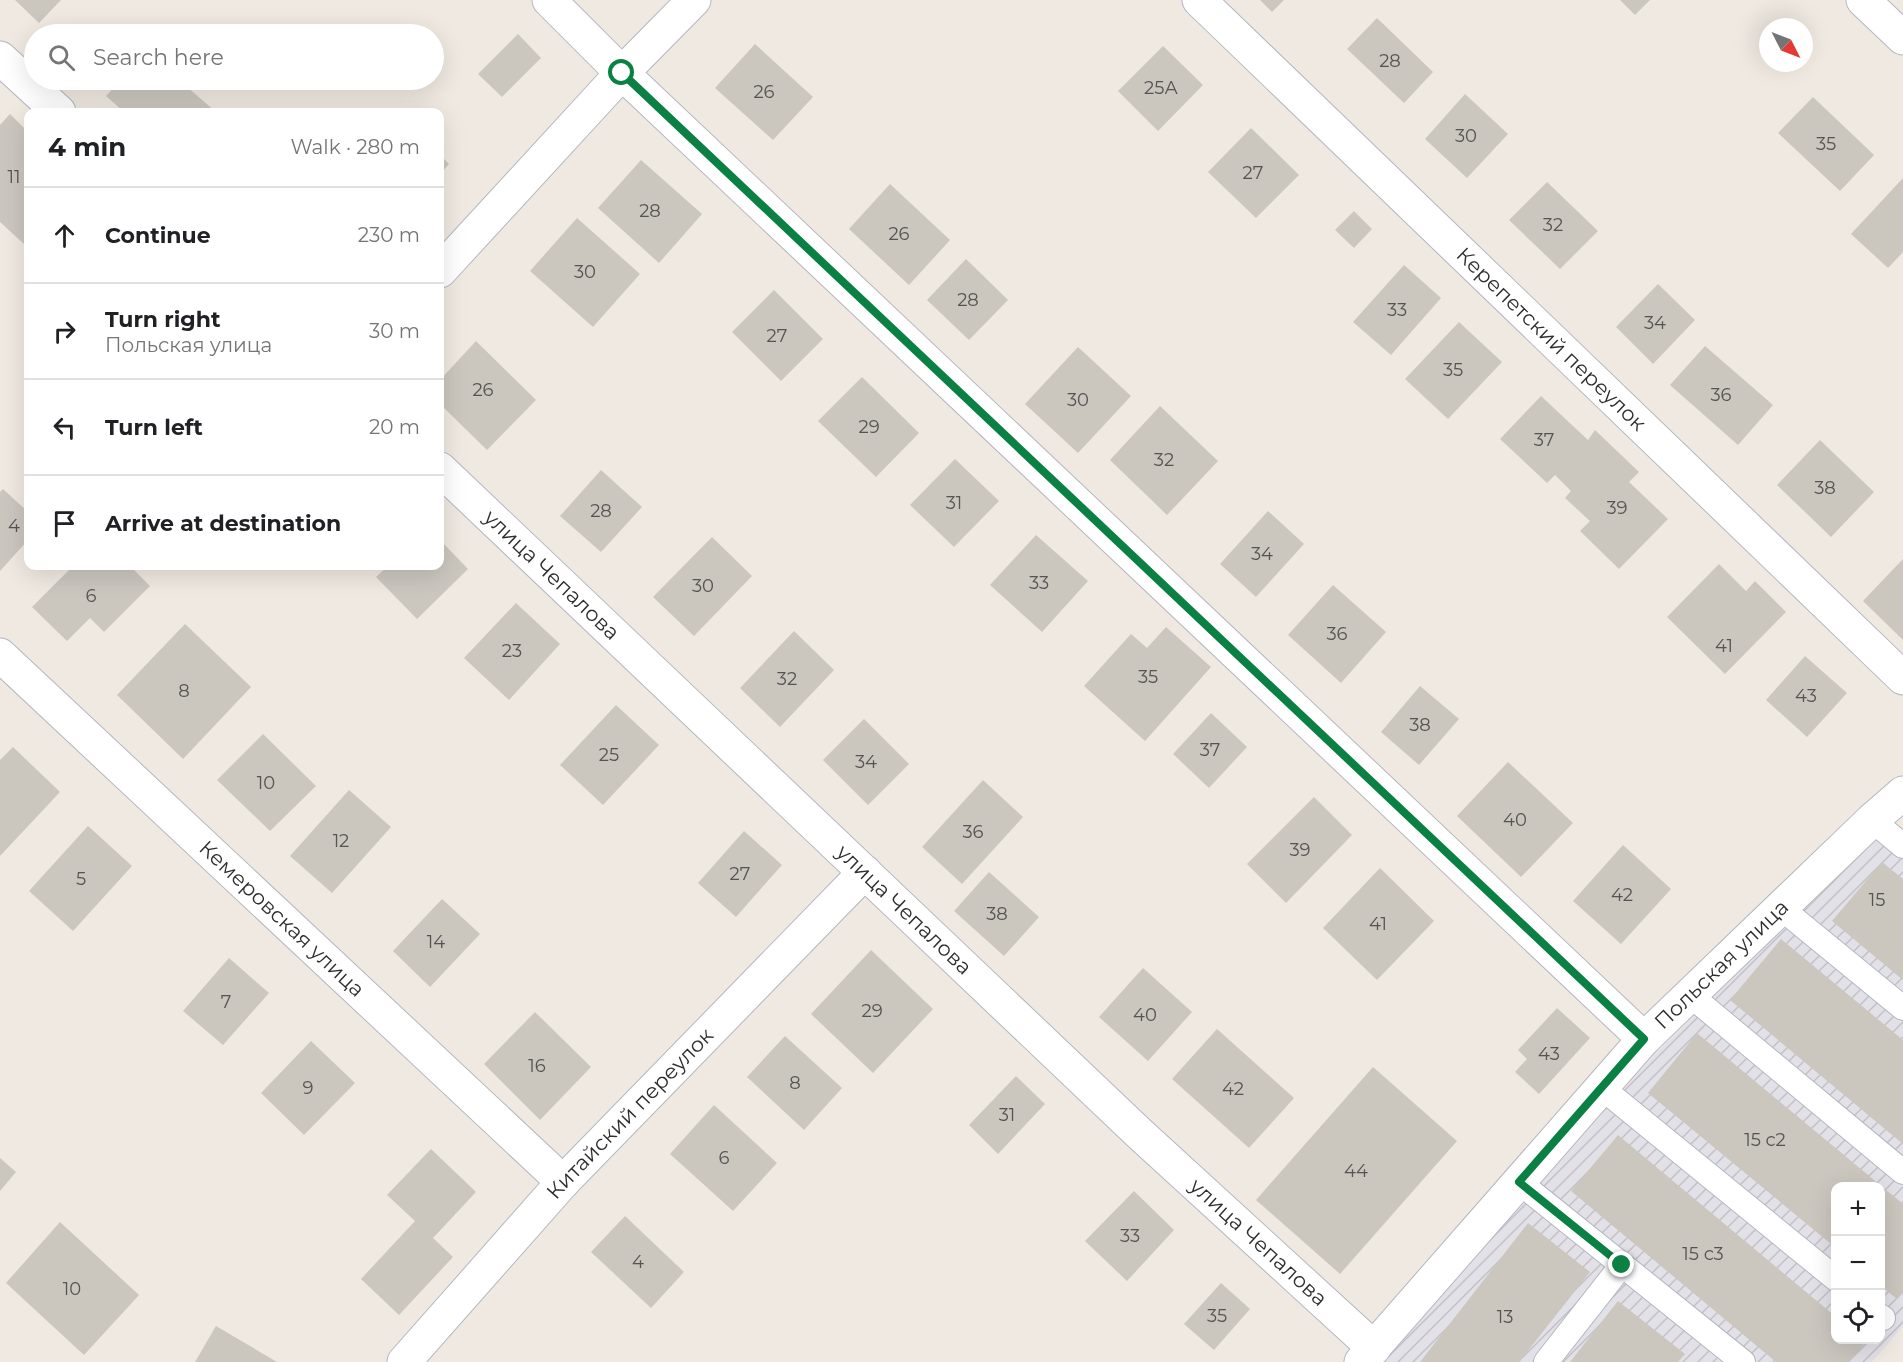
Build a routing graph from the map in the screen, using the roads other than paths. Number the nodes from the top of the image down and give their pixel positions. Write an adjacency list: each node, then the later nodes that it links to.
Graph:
1 (549, 0): 7 (street)
2 (694, 0): 7 (street)
3 (1199, 0): 14 (street, Керепетский переулок)
4 (1863, 0): 5 (street)
5 (1903, 38)
6 (0, 58): 8 (street)
7 (622, 73): 11 (street); 22 (street)
8 (24, 80)
9 (35, 90): 10 (street)
10 (55, 108)
11 (444, 268)
12 (444, 473): 18 (street, улица Чепалова)
13 (0, 655): 25 (street, Кемеровская улица)
14 (1903, 678)
15 (1903, 793): 16 (street, Польская улица)
16 (1872, 820): 17 (lane); 19 (street, Польская улица)
17 (1903, 846)
18 (865, 872): 25 (street, Китайский переулок); 30 (street, улица Чепалова)
19 (1781, 908): 20 (street, Польская улица); 21 (lane)
20 (1690, 995): 22 (street, Польская улица); 24 (lane)
21 (1903, 1008)
22 (1644, 1039): 23 (street, Польская улица)
23 (1602, 1088): 26 (street, Польская улица); 28 (lane)
24 (1903, 1172)
25 (563, 1182): 31 (street, Китайский переулок)
26 (1519, 1182): 27 (lane); 30 (street, Польская улица)
27 (1622, 1265): 29 (lane); 32 (lane)
28 (1831, 1275)
29 (1715, 1353): 33 (lane)
30 (1368, 1355)
31 (404, 1362)
32 (1546, 1362)
33 (1743, 1362)

